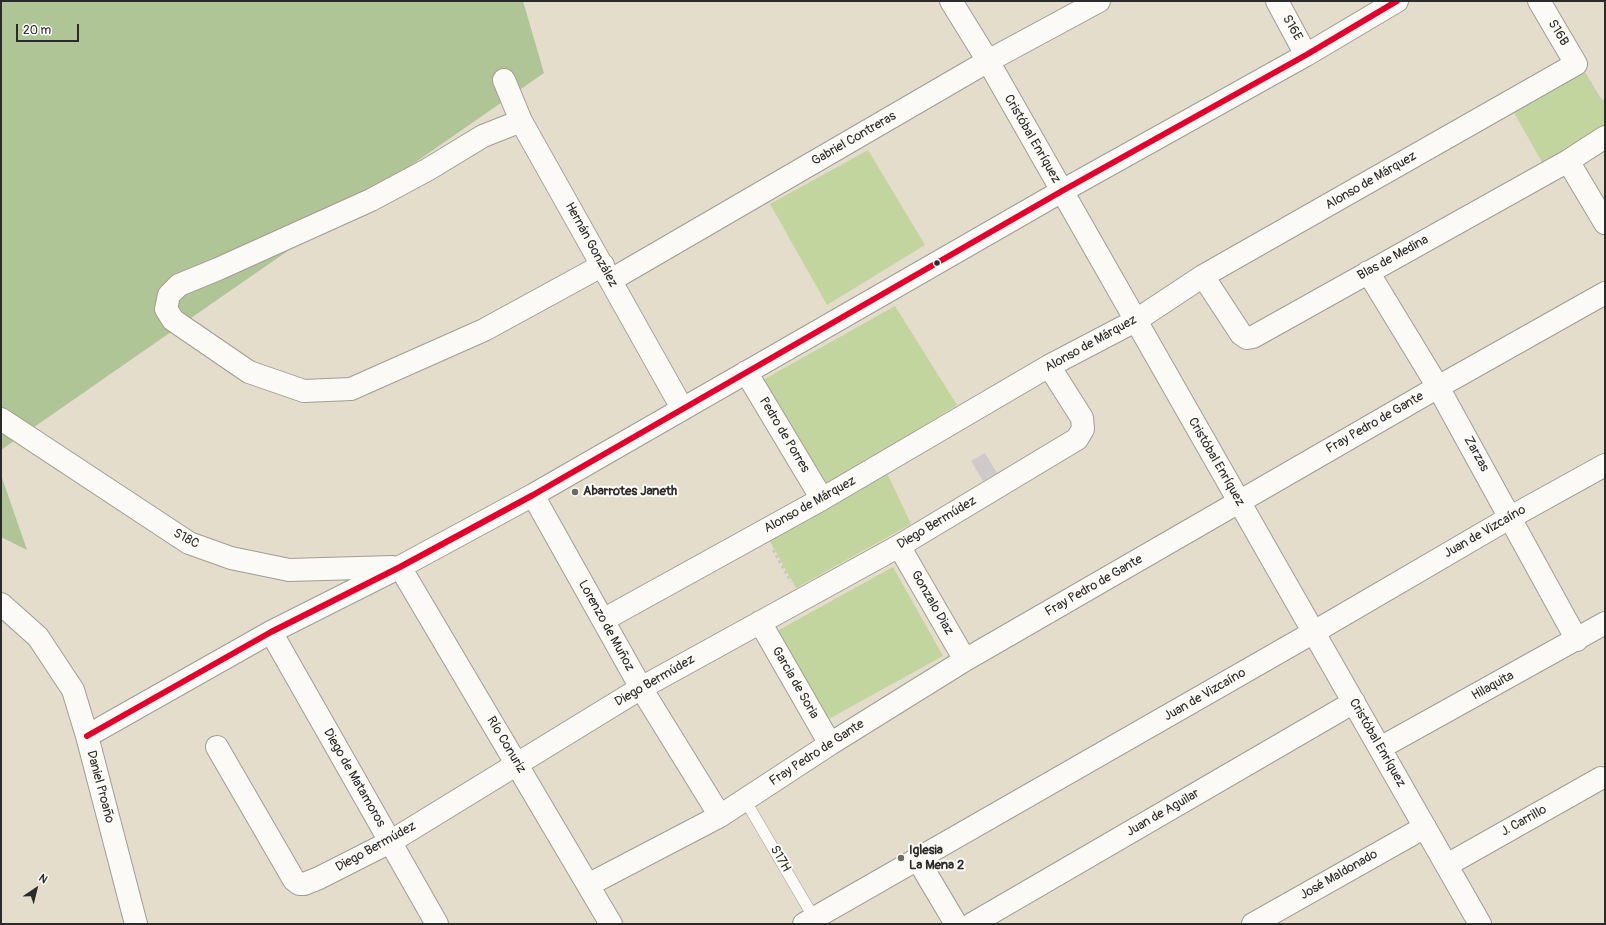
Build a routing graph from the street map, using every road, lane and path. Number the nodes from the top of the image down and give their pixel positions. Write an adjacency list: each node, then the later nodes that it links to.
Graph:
1 (951, 1): 7 (street, Cristóbal Enríquez)
2 (1099, 1): 7 (street, Gabriel Contreras)
3 (1277, 1): 6 (street, S16E)
4 (1397, 1): 6 (street)
5 (1539, 1): 8 (street, S16B)
6 (1306, 55): 14 (street)
7 (988, 61): 14 (street, Cristóbal Enríquez); 16 (street, Gabriel Contreras)
8 (1576, 64): 10 (path); 18 (street, Alonso de Márquez)
9 (504, 80): 11 (street, Hernán González)
10 (1605, 108)
11 (521, 120): 16 (street, Hernán González); 16 (street, Gabriel Contreras)
12 (1605, 137): 13 (street, Blas de Medina)
13 (1568, 160): 15 (street); 17 (street, Blas de Medina)
14 (1062, 191): 20 (street, Cristóbal Enríquez); 22 (street)
15 (1605, 223)
16 (607, 272): 24 (street, Hernán González)
17 (1368, 272): 18 (street, Blas de Medina); 23 (street, Zarzas)
18 (1203, 276): 20 (street, Alonso de Márquez)
19 (1605, 293): 23 (street, Fray Pedro de Gante)
20 (1135, 321): 21 (street, Alonso de Márquez); 29 (street, Cristóbal Enríquez)
21 (1049, 366): 28 (street, Alonso de Márquez); 32 (street, Diego Bermúdez)
22 (746, 372): 24 (street); 28 (street, Pedro de Porres)
23 (1438, 387): 29 (street, Fray Pedro de Gante); 30 (street, Zarzas)
24 (682, 408): 27 (street)
25 (1, 419): 33 (street, S18C)
26 (1605, 465): 30 (street, Juan de Vizcaíno)
27 (533, 495): 33 (street); 36 (street, Lorenzo de Muñoz)
28 (822, 499): 31 (street, Alonso de Márquez)
29 (1239, 502): 40 (street, Cristóbal Enríquez); 42 (street, Fray Pedro de Gante)
30 (1511, 517): 40 (street, Juan de Vizcaíno); 41 (street, Zarzas)
31 (763, 532): 34 (path); 36 (street, Alonso de Márquez)
32 (899, 546): 34 (street, Diego Bermúdez); 42 (street, Gonzalo Diaz)
33 (400, 567): 39 (street); 49 (street, Río Conuriz)
34 (802, 599): 37 (street, Diego Bermúdez)
35 (1, 604): 45 (street, Daniel Proaño)
36 (603, 620): 43 (street, Lorenzo de Muñoz)
37 (760, 622): 43 (street, Diego Bermúdez); 46 (street, Garcia de Soria)
38 (1605, 623): 41 (street, Hilaquita)
39 (271, 632): 45 (street); 54 (street, Diego de Matamoros)
40 (1314, 632): 44 (street, Cristóbal Enríquez); 55 (street, Juan de Vizcaíno)
41 (1577, 640): 48 (street, Hilaquita)
42 (965, 660): 46 (street, Fray Pedro de Gante)
43 (641, 688): 49 (street, Diego Bermúdez); 52 (street, Lorenzo de Muñoz)
44 (1354, 702): 48 (street, Cristóbal Enríquez); 63 (street, Juan de Aguilar)
45 (87, 736): 59 (street, Daniel Proaño)
46 (830, 744): 51 (street, Fray Pedro de Gante)
47 (217, 747): 54 (street, Diego Bermúdez)
48 (1380, 748): 53 (street, Cristóbal Enríquez)
49 (517, 763): 54 (street, Diego Bermúdez); 57 (street, Río Conuriz)
50 (1601, 778): 56 (street, J. Carrillo)
51 (745, 800): 52 (street, Fray Pedro de Gante); 58 (lane, S17H)
52 (720, 816): 57 (street, Fray Pedro de Gante)
53 (1425, 826): 56 (street, Cristóbal Enríquez); 64 (street, José Maldonado)
54 (390, 842): 60 (street, Diego de Matamoros)
55 (918, 860): 58 (street, Juan de Vizcaíno); 62 (street)
56 (1447, 865): 65 (street, Cristóbal Enríquez)
57 (588, 885): 61 (street, Río Conuriz)
58 (809, 921)
59 (136, 924)
60 (436, 924)
61 (610, 924)
62 (956, 924)
63 (972, 924)
64 (1253, 924)
65 (1480, 924)

